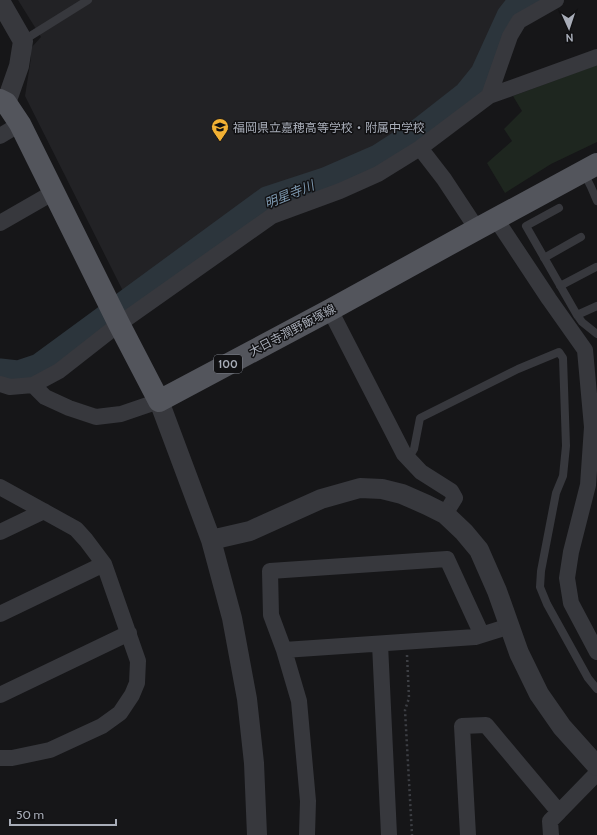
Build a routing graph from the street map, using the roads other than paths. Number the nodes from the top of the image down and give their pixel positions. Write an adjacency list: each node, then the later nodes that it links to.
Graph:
1 (88, 0): 4 (lane)
2 (556, 0): 6 (street)
3 (0, 1): 4 (street)
4 (23, 41): 7 (street)
5 (597, 57): 6 (street)
6 (489, 96): 10 (street)
7 (3, 102): 8 (main road)
8 (20, 124): 9 (street); 12 (main road)
9 (0, 136)
10 (420, 148): 17 (street); 25 (street)
11 (590, 168): 13 (lane); 15 (main road, 大日寺潤野飯塚線 / 100)
12 (54, 192): 16 (street); 25 (main road)
13 (597, 201)
14 (559, 208): 19 (lane)
15 (496, 219): 17 (main road, 大日寺潤野飯塚線 / 100); 27 (street)
16 (0, 223)
17 (477, 229): 23 (main road, 大日寺潤野飯塚線 / 100)
18 (581, 237): 19 (lane)
19 (544, 258): 21 (lane)
20 (596, 267): 21 (lane)
21 (560, 286): 24 (lane)
22 (597, 306): 24 (lane)
23 (330, 310): 30 (main road, 大日寺潤野飯塚線 / 100); 31 (street)
24 (577, 316): 26 (lane)
25 (119, 324): 29 (street); 30 (main road)
26 (597, 334)
27 (591, 350): 32 (street)
28 (0, 384): 29 (street)
29 (33, 385): 30 (street)
30 (159, 401): 37 (street)
31 (408, 459): 35 (street); 46 (lane)
32 (593, 470): 45 (street)
33 (0, 487): 34 (street)
34 (44, 511): 36 (street); 38 (street)
35 (445, 514): 37 (street); 40 (street)
36 (0, 532)
37 (212, 540): 52 (street)
38 (104, 564): 39 (street); 41 (street)
39 (0, 614)
40 (510, 626): 42 (street); 49 (street)
41 (129, 633): 47 (street); 48 (street)
42 (482, 635): 43 (street); 44 (street)
43 (380, 644): 44 (street); 54 (street)
44 (284, 650): 53 (street)
45 (597, 652)
46 (597, 689)
47 (0, 695)
48 (0, 758)
49 (597, 766)
50 (597, 773): 51 (street)
51 (559, 812): 55 (street); 56 (street)
52 (257, 835)
53 (307, 835)
54 (389, 835)
55 (468, 835)
56 (551, 835)

